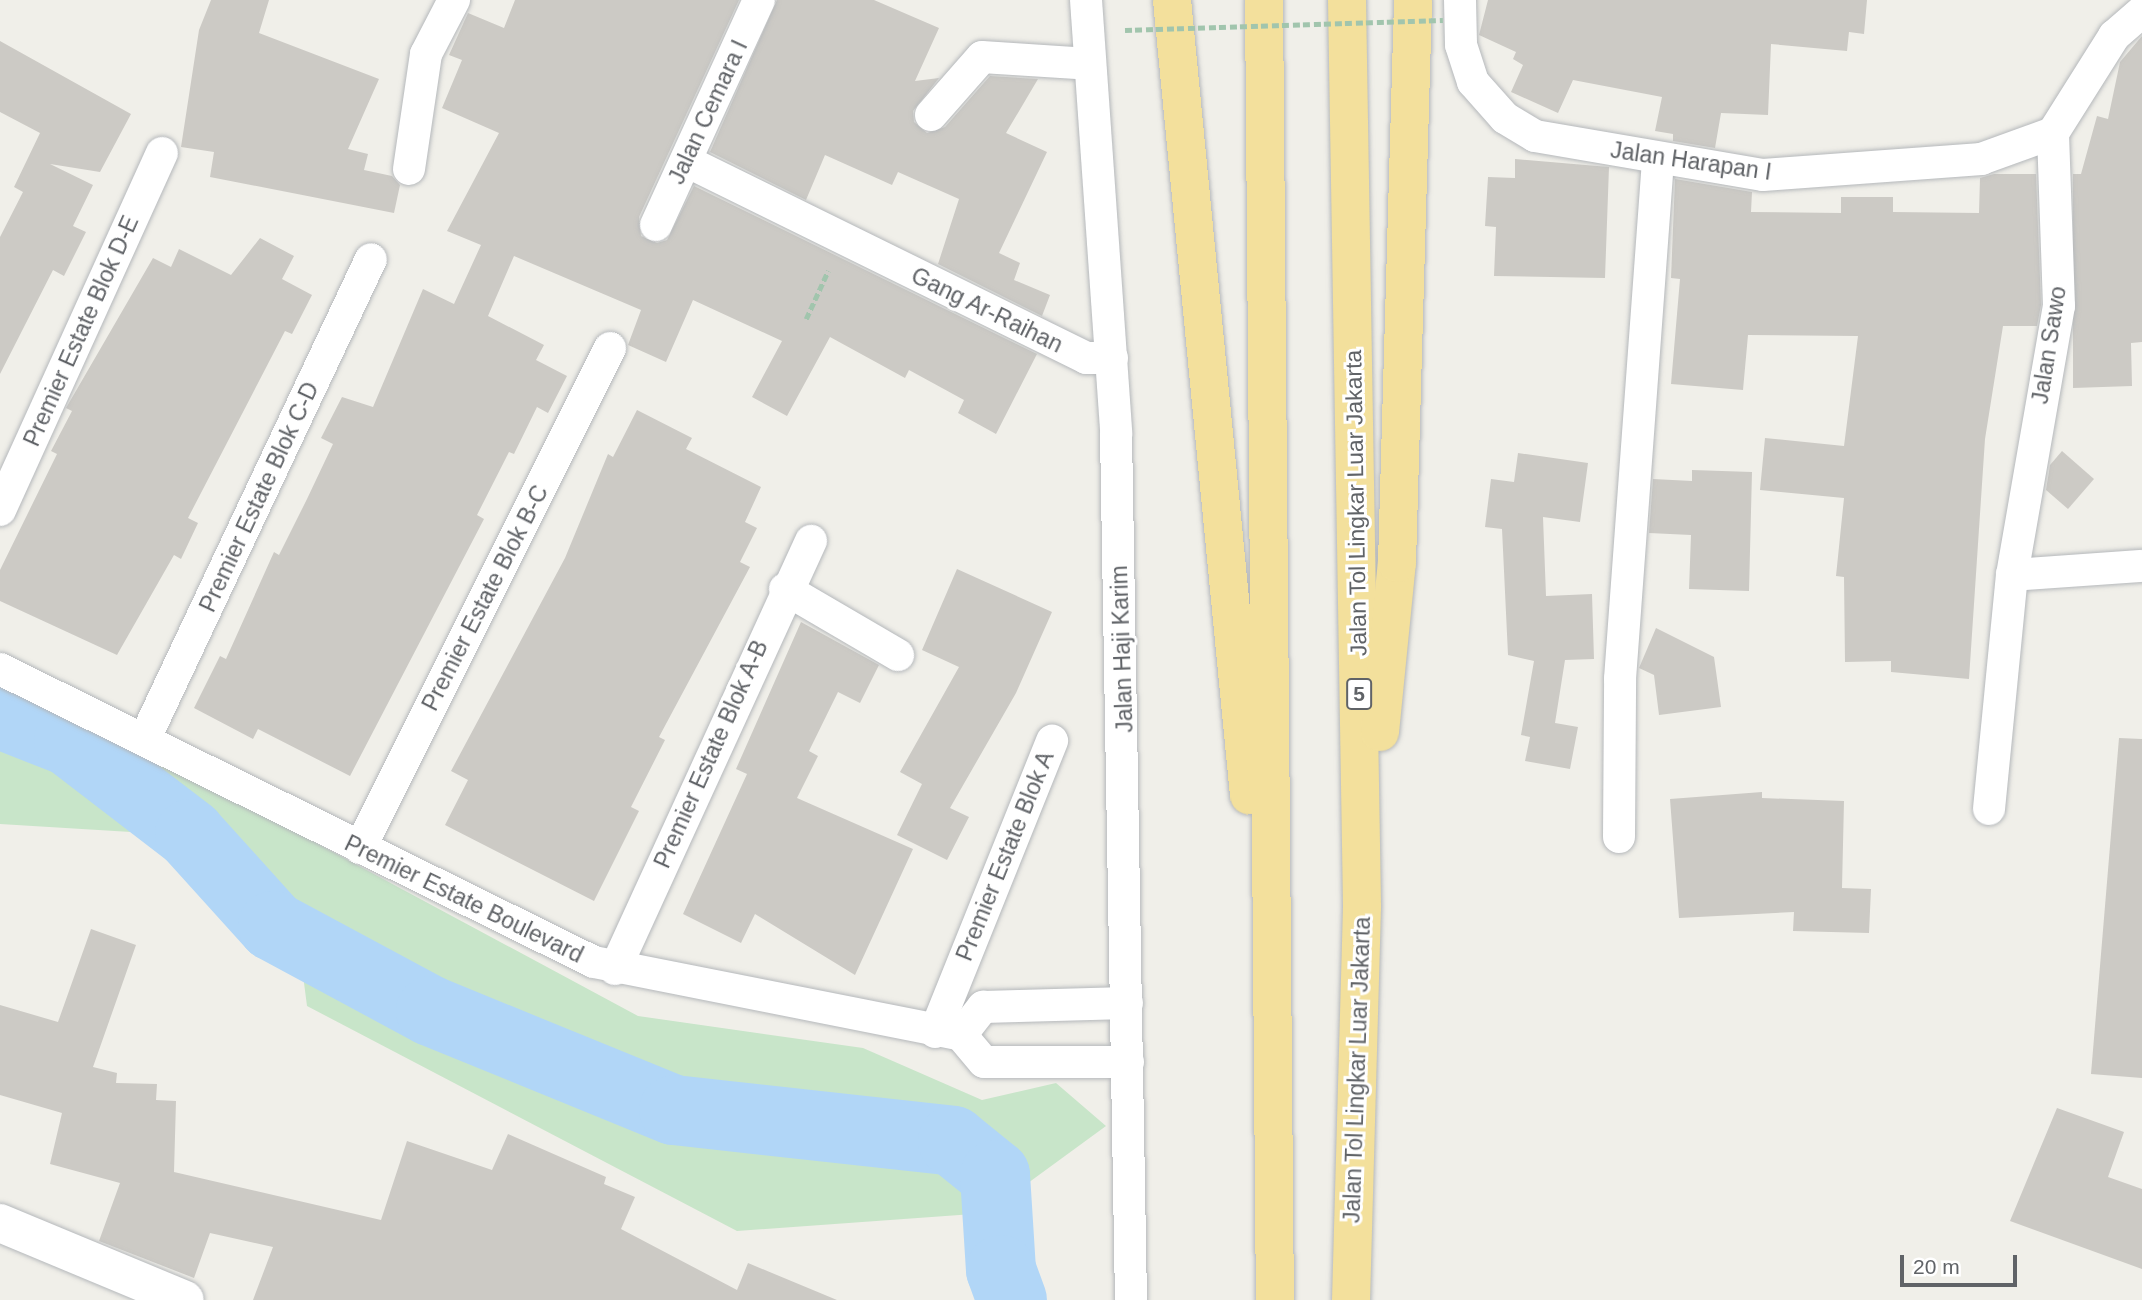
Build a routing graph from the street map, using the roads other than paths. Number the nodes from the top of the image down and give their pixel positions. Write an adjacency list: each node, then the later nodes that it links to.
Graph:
1 (454, 0): 15 (street)
2 (759, 0): 14 (street, Jalan Cemara I)
3 (1086, 0): 9 (street, Jalan Haji Karim)
4 (1172, 0): 36 (highway)
5 (1264, 0): 36 (highway)
6 (1347, 0): 32 (highway, Jalan Tol Lingkar Luar Jakarta / 5)
7 (1439, 7): 13 (street, Jalan Harapan I); 32 (highway)
8 (2142, 12): 11 (street)
9 (1089, 64): 10 (street); 19 (street, Jalan Haji Karim)
10 (931, 115)
11 (2053, 133): 13 (street, Jalan Harapan I); 23 (street, Jalan Sawo)
12 (162, 153): 20 (street, Premier Estate Blok D-E)
13 (1658, 160): 30 (street)
14 (686, 161): 16 (street, Jalan Cemara I); 19 (street, Gang Ar-Raihan)
15 (409, 169)
16 (656, 225)
17 (372, 259): 27 (street, Premier Estate Blok C-D)
18 (610, 348): 31 (street, Premier Estate Blok B-C)
19 (1112, 358): 34 (street, Jalan Haji Karim)
20 (0, 510)
21 (811, 541): 24 (street, Premier Estate Blok A-B)
22 (2142, 566): 23 (street)
23 (2012, 575): 29 (street, Jalan Sawo)
24 (786, 589): 25 (street); 33 (street, Premier Estate Blok A-B)
25 (898, 655)
26 (0, 668): 27 (street, Premier Estate Boulevard)
27 (146, 736): 31 (street, Premier Estate Boulevard)
28 (1052, 741): 35 (street, Premier Estate Blok A)
29 (1989, 809)
30 (1619, 837)
31 (360, 848): 33 (street, Premier Estate Boulevard)
32 (1362, 907): 42 (highway, Jalan Tol Lingkar Luar Jakarta / 5)
33 (615, 969): 35 (street, Premier Estate Boulevard)
34 (1127, 1003): 35 (street); 37 (street, Jalan Haji Karim)
35 (948, 1034): 37 (street)
36 (1274, 1045): 41 (highway)
37 (1128, 1062): 40 (street, Jalan Haji Karim)
38 (0, 1223): 39 (main road)
39 (185, 1300)
40 (1131, 1300)
41 (1275, 1300)
42 (1350, 1300)

